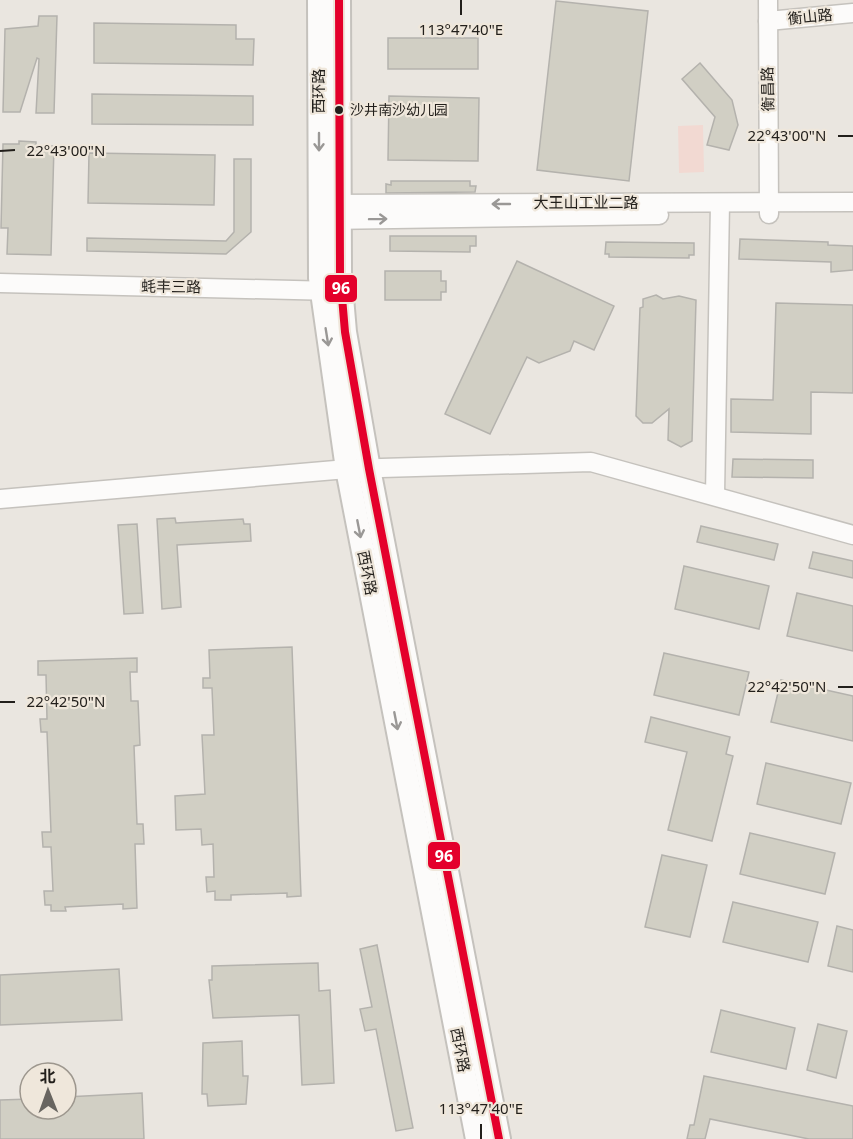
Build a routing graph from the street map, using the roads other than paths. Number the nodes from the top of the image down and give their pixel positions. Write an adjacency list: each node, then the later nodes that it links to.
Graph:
1 (319, 0): 9 (main road, 西环路, one-way to 9)
2 (339, 0): 9 (main road, 西环路)
3 (768, 0): 5 (street, 衡昌路)
4 (853, 13): 5 (street, 衡山路)
5 (768, 21): 8 (street, 衡昌路)
6 (853, 202): 8 (street, 大王山工业二路)
7 (720, 208): 8 (street, 大王山工业二路); 9 (street, 大王山工业二路); 15 (street)
8 (769, 208): 10 (street, 大王山工业二路)
9 (329, 212): 13 (main road, 西环路)
10 (853, 213)
11 (0, 274): 13 (street, 蚝丰三路)
12 (0, 283): 13 (street, 蚝丰三路)
13 (331, 286): 14 (main road, 西环路)
14 (358, 469): 15 (street); 16 (street); 18 (main road, 西环路, one-way to 18); 19 (main road, 西环路)
15 (715, 495): 17 (street)
16 (0, 499)
17 (853, 535)
18 (477, 1139)
19 (499, 1139)

